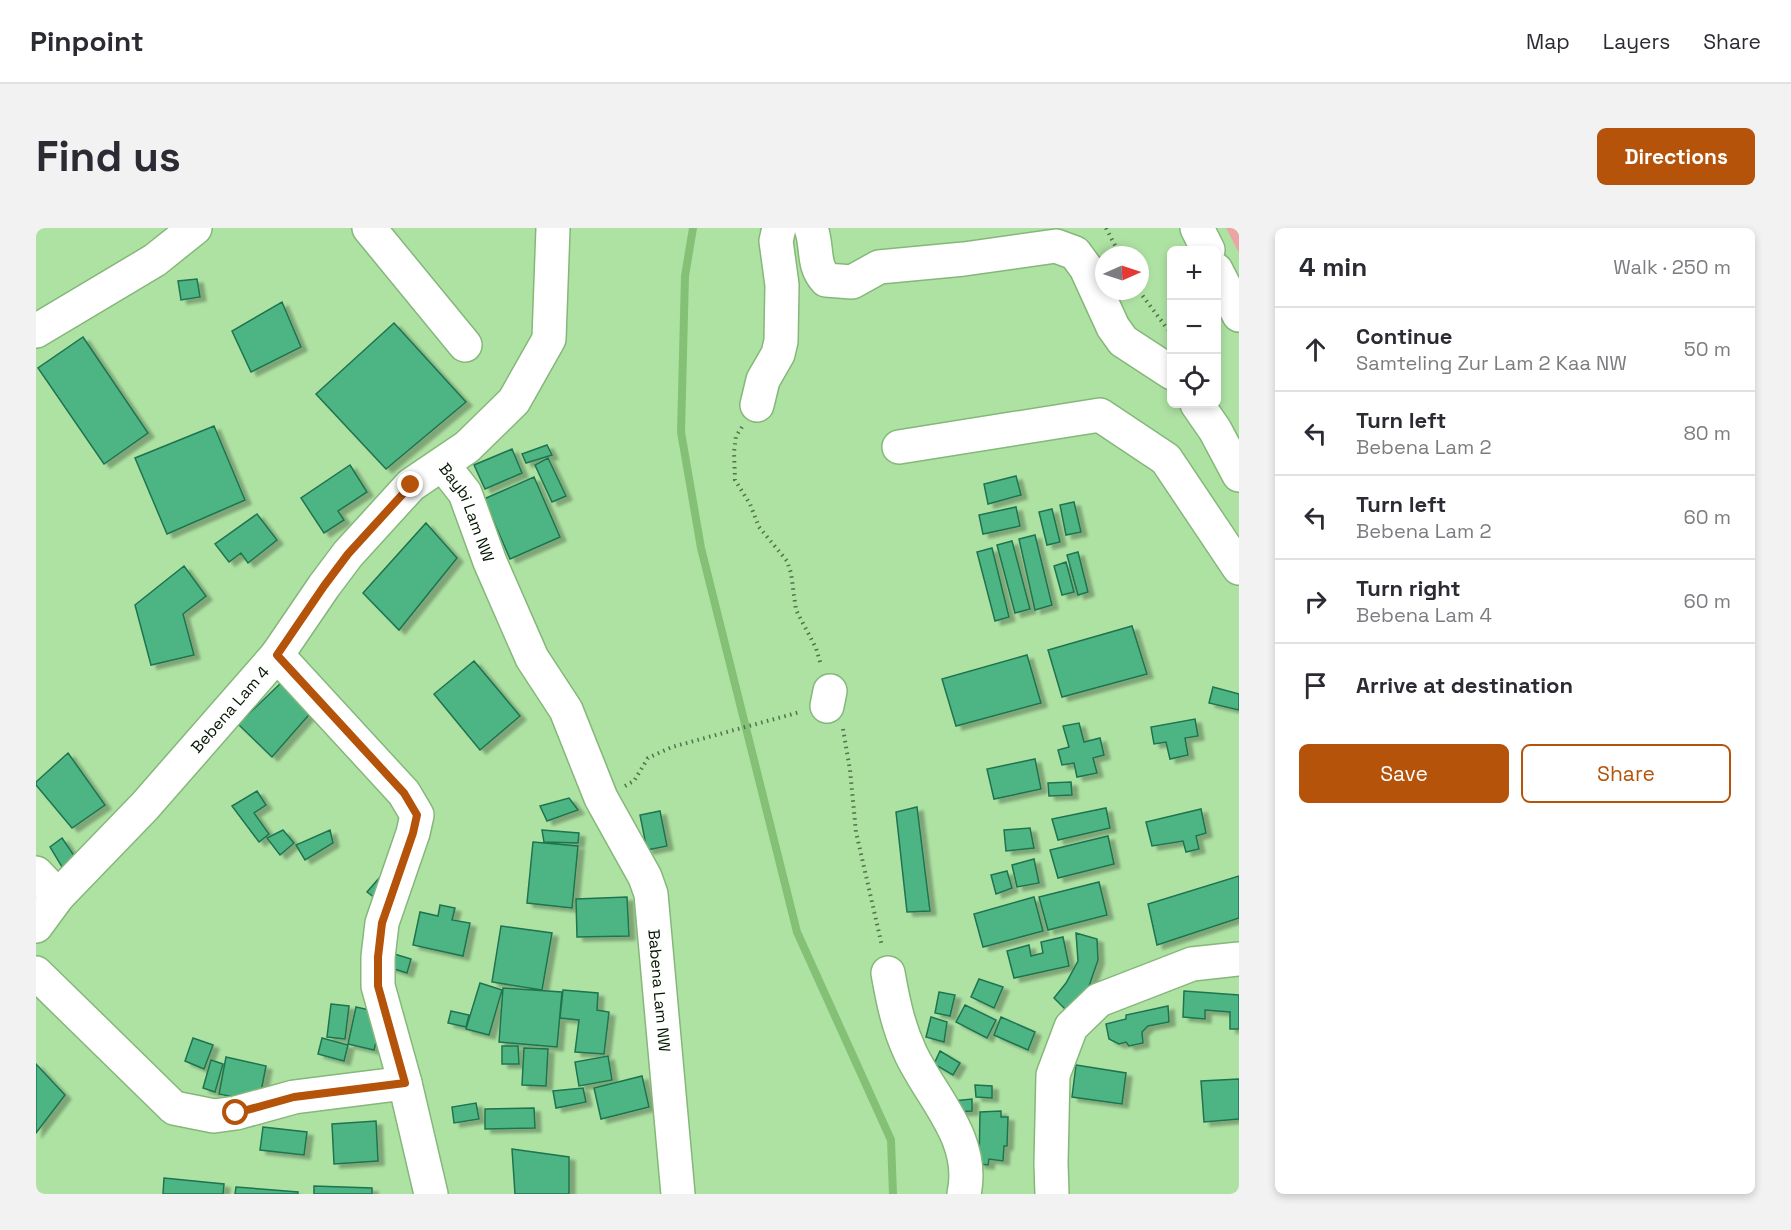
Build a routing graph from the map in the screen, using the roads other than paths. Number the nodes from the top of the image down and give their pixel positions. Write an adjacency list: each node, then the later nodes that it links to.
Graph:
1 (195, 228): 10 (street)
2 (369, 228): 11 (street)
3 (553, 228): 16 (street, Baybi Lam NW)
4 (779, 228): 13 (street)
5 (811, 228): 12 (street)
6 (1197, 228): 7 (street)
7 (1206, 246)
8 (1221, 280): 9 (street)
9 (1239, 315)
10 (36, 331)
11 (465, 345)
12 (1167, 370)
13 (756, 405)
14 (1200, 408): 17 (street)
15 (899, 447): 18 (street)
16 (443, 465): 19 (street, Bebena Lam 4); 20 (street, Baybi Lam NW)
17 (1239, 475)
18 (1239, 568)
19 (277, 655): 22 (street, Bebena Lam 4); 27 (street)
20 (598, 789): 29 (street, Babena Lam NW)
21 (36, 873): 22 (street)
22 (58, 896): 23 (street, Bebena Lam 4)
23 (36, 926)
24 (1239, 959): 31 (street)
25 (36, 973): 27 (street)
26 (888, 973): 30 (street)
27 (405, 1083): 28 (street)
28 (431, 1194)
29 (678, 1194)
30 (964, 1194)
31 (1052, 1194)

